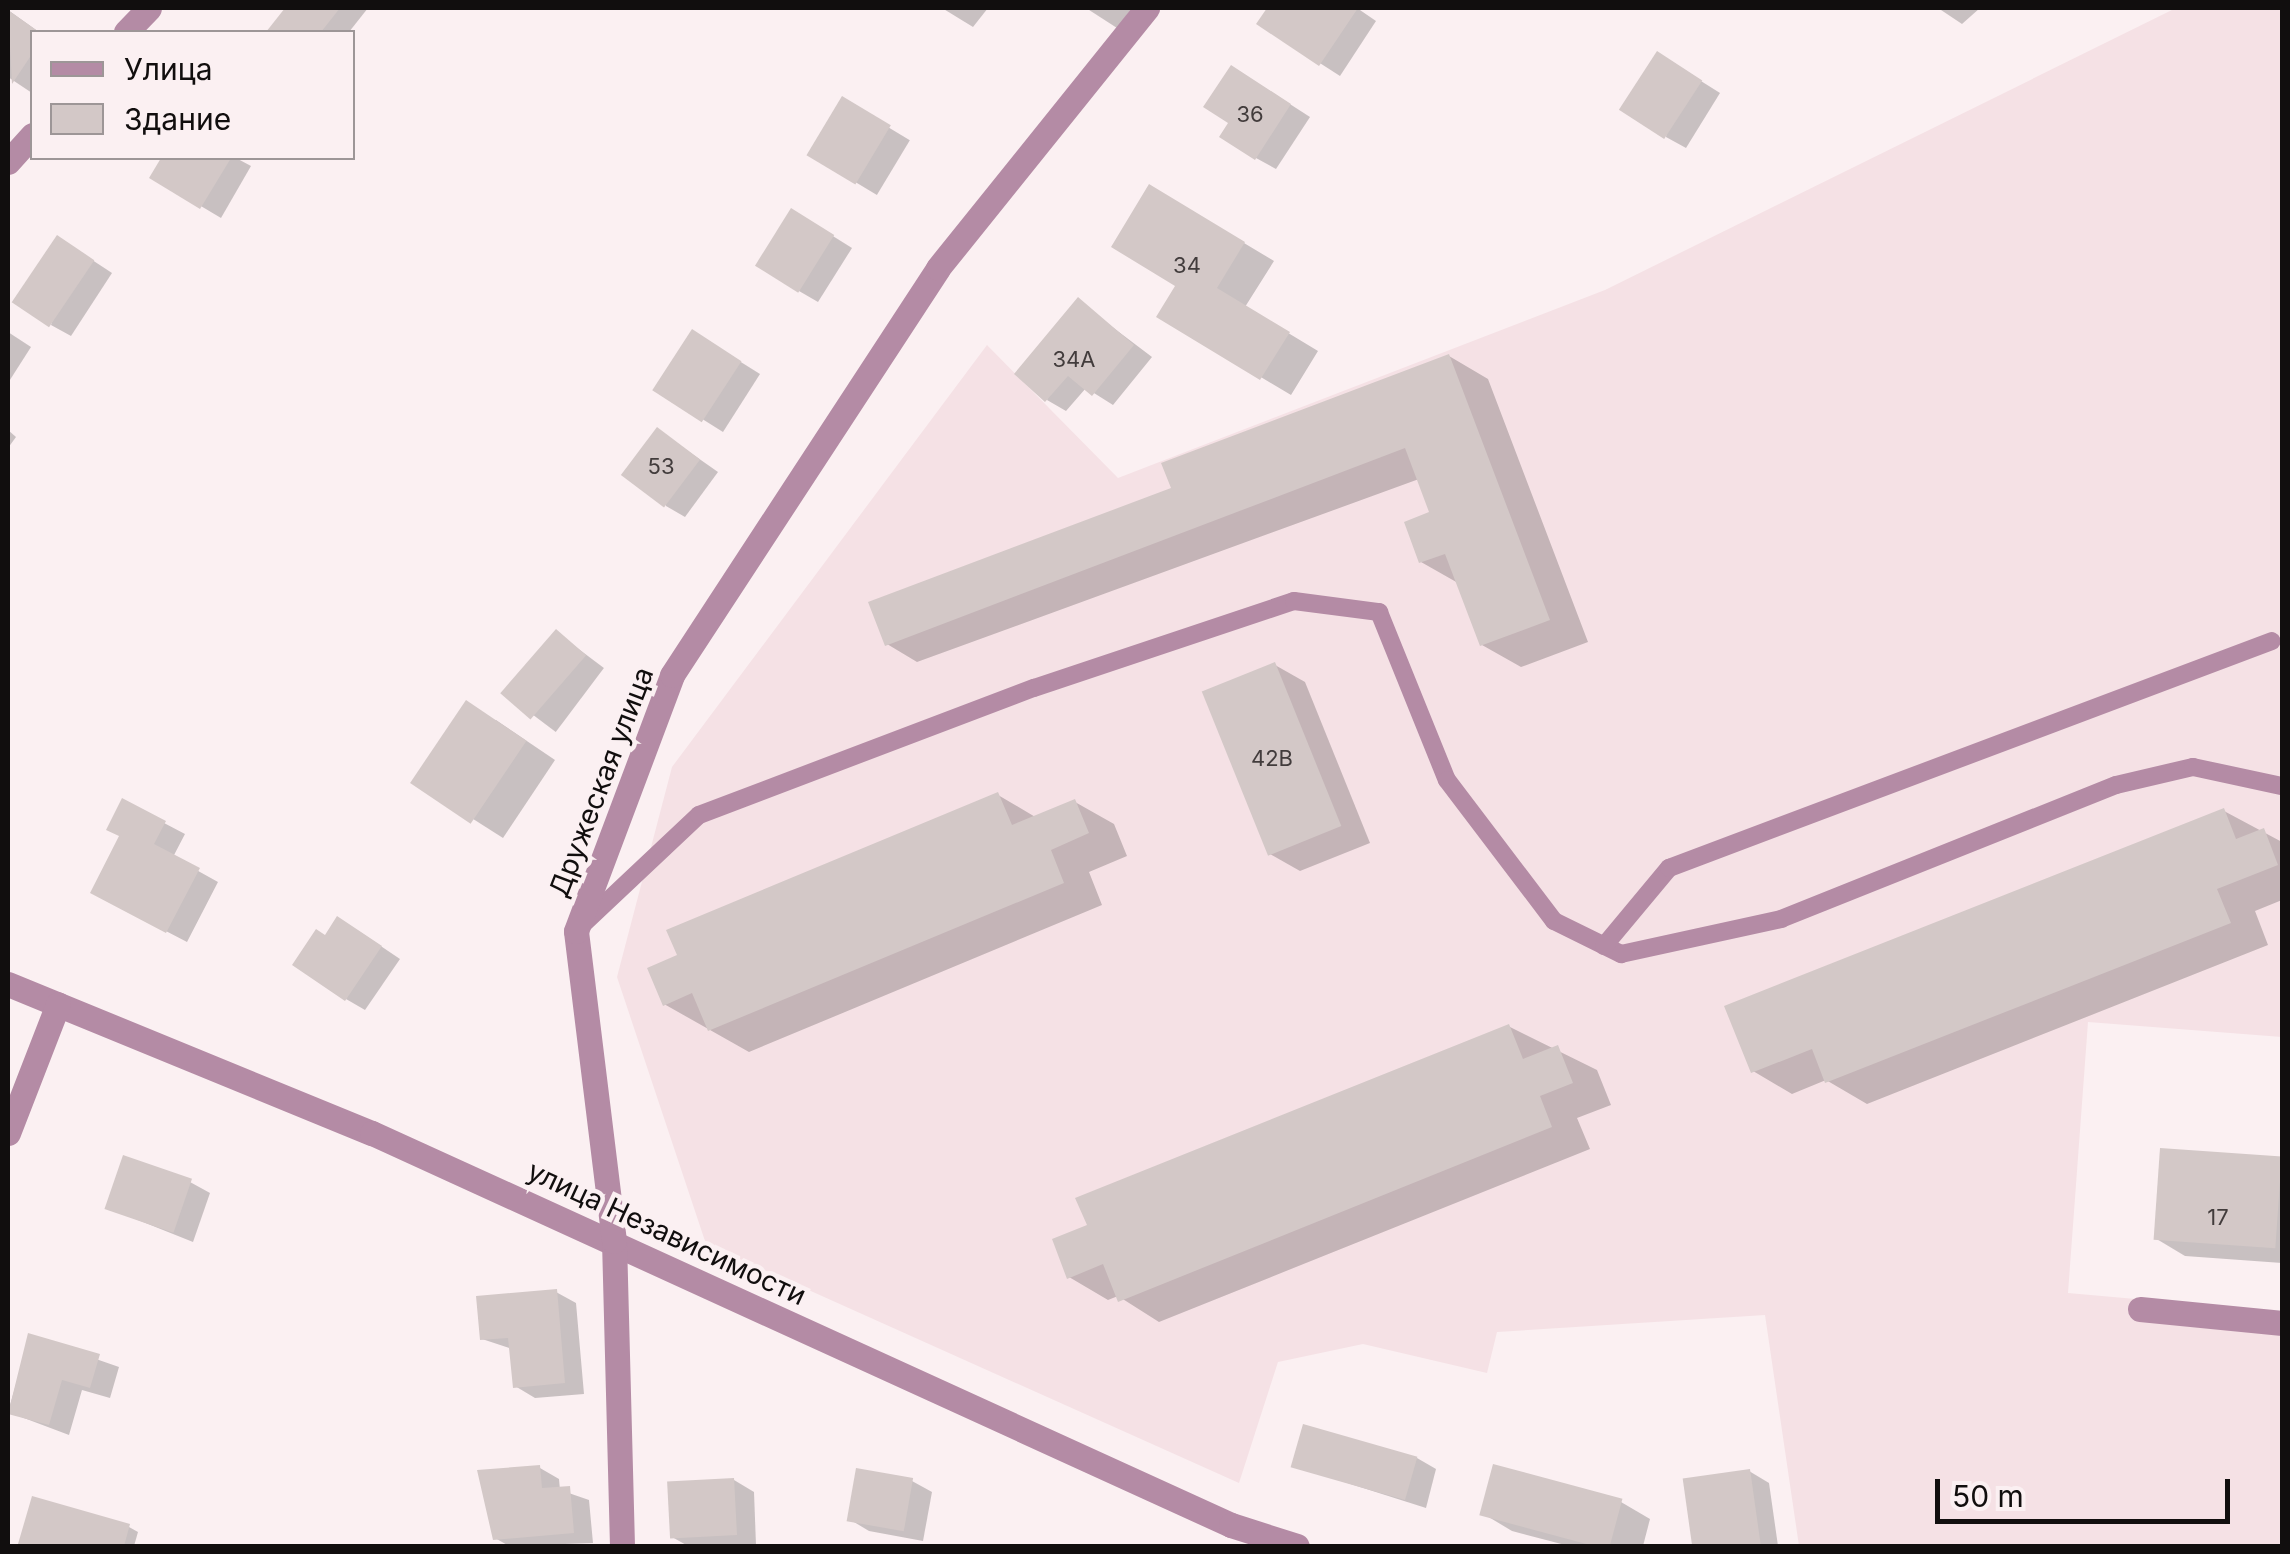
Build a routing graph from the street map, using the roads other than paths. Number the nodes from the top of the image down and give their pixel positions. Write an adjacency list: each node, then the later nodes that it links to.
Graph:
1 (149, 8): 3 (street)
2 (1147, 8): 8 (street, Дружеская улица)
3 (128, 30)
4 (30, 136): 5 (street)
5 (8, 162)
6 (2272, 640): 9 (lane)
7 (2282, 786): 9 (lane)
8 (576, 931): 9 (lane); 13 (street, Дружеская улица)
9 (1604, 946)
10 (8, 984): 11 (street, улица Независимости)
11 (58, 1004): 12 (street); 13 (street, улица Независимости)
12 (8, 1133)
13 (614, 1241): 16 (street, улица Независимости); 17 (street, Дружеская улица)
14 (2140, 1309): 15 (street)
15 (2282, 1322)
16 (1231, 1536): 18 (street, улица Независимости)
17 (622, 1546)
18 (1296, 1546)

